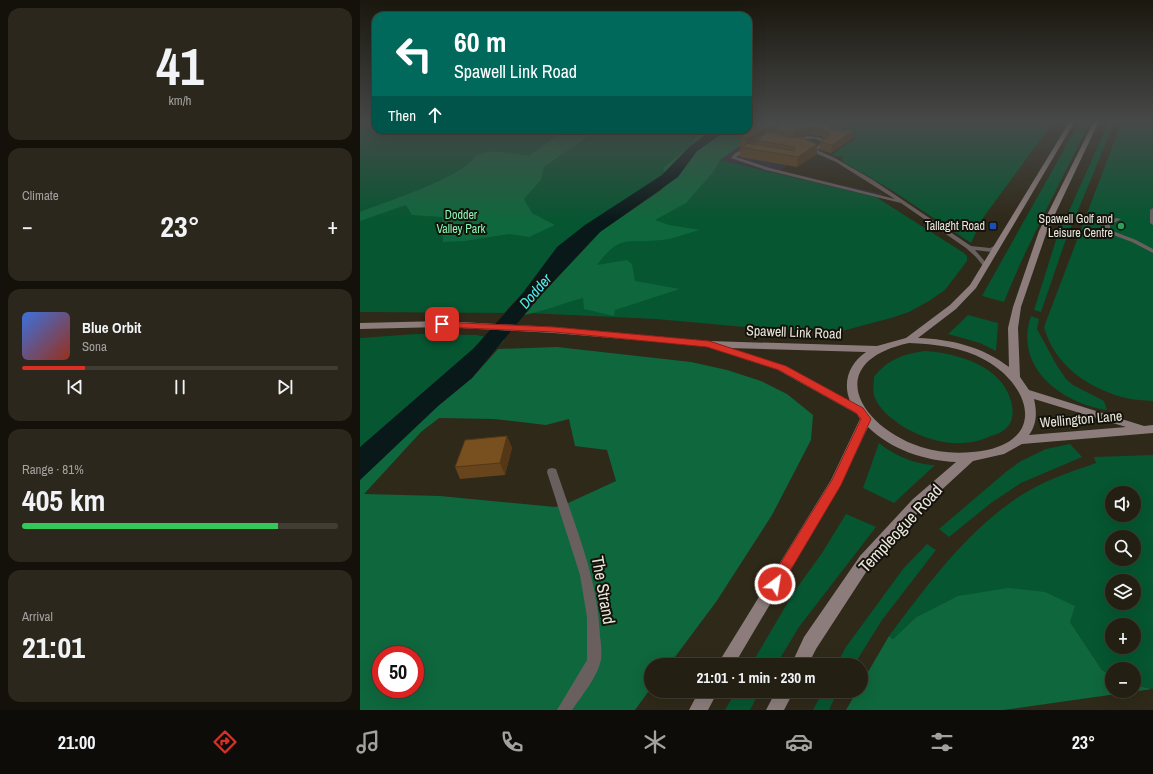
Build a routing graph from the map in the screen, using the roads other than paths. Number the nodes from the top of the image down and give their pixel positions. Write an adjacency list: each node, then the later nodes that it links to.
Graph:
1 (737, 154): 7 (lane)
2 (824, 154): 6 (lane)
3 (1053, 154): 11 (main road)
4 (1081, 154): 19 (main road)
5 (842, 156): 6 (lane)
6 (837, 160): 7 (lane)
7 (905, 204): 12 (lane)
8 (1153, 210): 10 (lane)
9 (1118, 219): 13 (lane)
10 (1153, 223)
11 (998, 246): 12 (lane); 14 (main road)
12 (968, 247): 14 (lane)
13 (1153, 251)
14 (986, 266): 16 (main road)
15 (360, 326): 17 (main road, Spawell Link Road)
16 (909, 340): 18 (main road); 19 (main road)
17 (709, 344): 18 (main road, Spawell Link Road); 21 (main road, Spawell Link Road)
18 (879, 348): 21 (main road)
19 (1015, 377): 20 (main road)
20 (1026, 393): 22 (main road, Wellington Lane); 23 (main road)
21 (863, 415): 24 (main road, Spawell Link Road); 26 (main road)
22 (1149, 429): 23 (main road, Wellington Lane)
23 (1019, 440): 24 (main road, Spawell Link Road)
24 (970, 457): 27 (main road, Templeogue Road)
25 (552, 472): 30 (lane, The Strand)
26 (729, 658)
27 (802, 658)
28 (705, 698): 31 (main road)
29 (781, 698): 32 (main road)
30 (564, 710)
31 (698, 710)
32 (775, 710)

